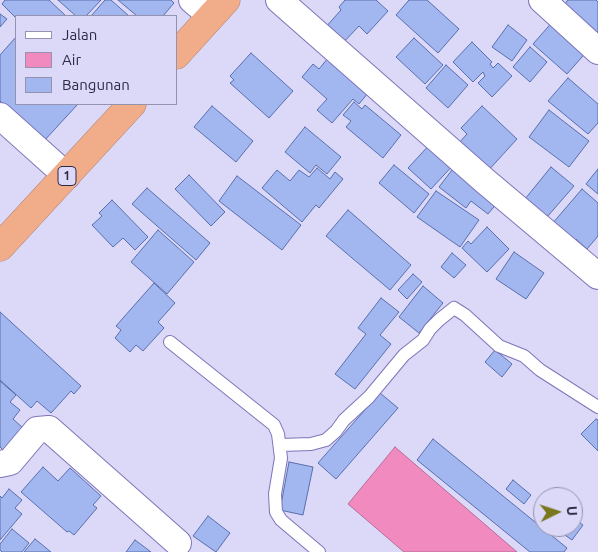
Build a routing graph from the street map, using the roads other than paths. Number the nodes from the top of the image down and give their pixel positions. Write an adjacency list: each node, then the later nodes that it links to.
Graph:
1 (279, 0): 10 (street)
2 (542, 0): 4 (street)
3 (210, 5): 5 (highway)
4 (598, 51)
5 (178, 52)
6 (131, 105): 8 (highway, 1)
7 (0, 116): 8 (street)
8 (67, 176): 9 (highway, 1)
9 (0, 247)
10 (598, 276)
11 (170, 342): 13 (lane)
12 (598, 408): 13 (lane)
13 (281, 445): 16 (lane)
14 (0, 464): 15 (street)
15 (178, 543)
16 (319, 552)

